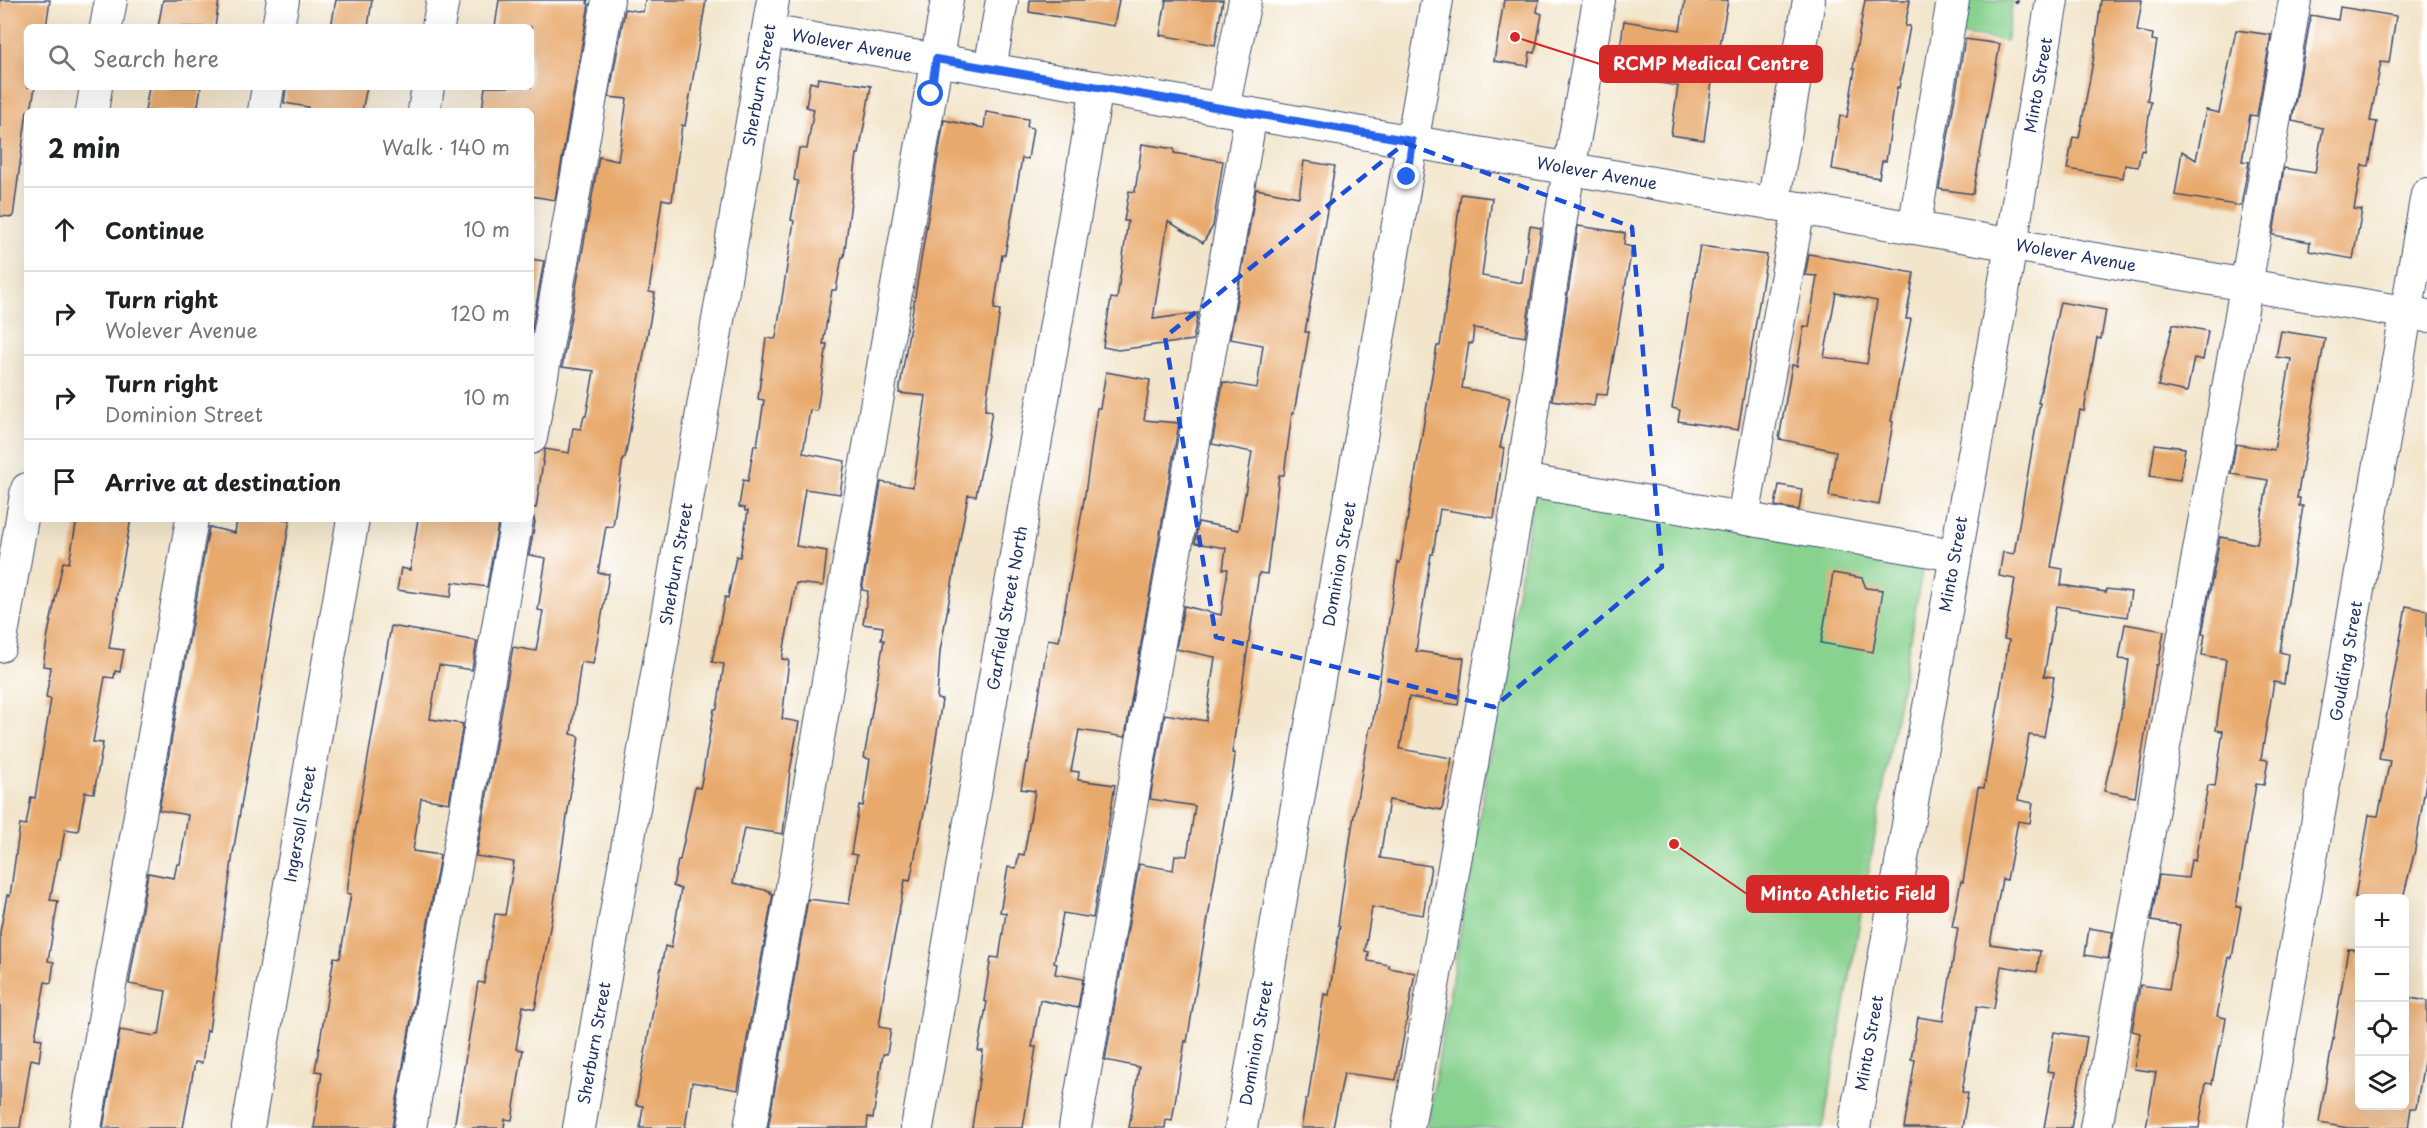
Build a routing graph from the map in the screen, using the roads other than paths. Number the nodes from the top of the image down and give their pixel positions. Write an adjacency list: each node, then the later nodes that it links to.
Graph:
1 (111, 0): 15 (street)
2 (283, 0): 16 (street)
3 (443, 0): 17 (street)
4 (608, 0): 37 (street)
5 (773, 0): 18 (street, Sherburn Street)
6 (947, 0): 19 (street)
7 (1002, 0): 20 (street)
8 (1245, 0): 28 (street)
9 (1437, 0): 29 (street, Dominion Street)
10 (1599, 0): 30 (street)
11 (1809, 0): 32 (street)
12 (1953, 0): 33 (street)
13 (2052, 0): 34 (street, Minto Street)
14 (2295, 0): 35 (street)
15 (107, 24)
16 (279, 24)
17 (439, 24)
18 (768, 31): 19 (street, Wolever Avenue); 49 (street, Sherburn Street)
19 (936, 59): 20 (street, Wolever Avenue); 50 (street)
20 (990, 69): 21 (street, Wolever Avenue)
21 (1097, 87): 28 (street, Wolever Avenue); 51 (street, Garfield Street North)
22 (96, 90): 25 (street)
23 (268, 90): 26 (street)
24 (428, 90): 27 (street)
25 (92, 108)
26 (264, 108)
27 (424, 108)
28 (1237, 111): 29 (street, Wolever Avenue); 52 (street)
29 (1412, 141): 30 (street, Wolever Avenue); 53 (street, Dominion Street)
30 (1569, 168): 32 (street, Wolever Avenue); 38 (street)
31 (2427, 194): 36 (street, Goulding Street)
32 (1786, 206): 33 (street, Wolever Avenue); 40 (street)
33 (1914, 228): 34 (street, Wolever Avenue)
34 (2011, 244): 35 (street, Wolever Avenue); 44 (street, Minto Street)
35 (2246, 284): 36 (street, Wolever Avenue); 56 (street)
36 (2417, 314): 57 (street, Goulding Street)
37 (534, 421)
38 (1522, 480): 40 (street); 54 (street)
39 (24, 506): 45 (street)
40 (1743, 518): 44 (street)
41 (191, 522): 46 (street)
42 (352, 522): 47 (street, Ingersoll Street)
43 (516, 522): 48 (street)
44 (1954, 555): 55 (street, Minto Street)
45 (0, 646)
46 (85, 1128)
47 (248, 1128)
48 (410, 1128)
49 (579, 1128)
50 (750, 1128)
51 (917, 1128)
52 (1075, 1128)
53 (1241, 1128)
54 (1408, 1128)
55 (1854, 1128)
56 (2096, 1128)
57 (2264, 1128)

